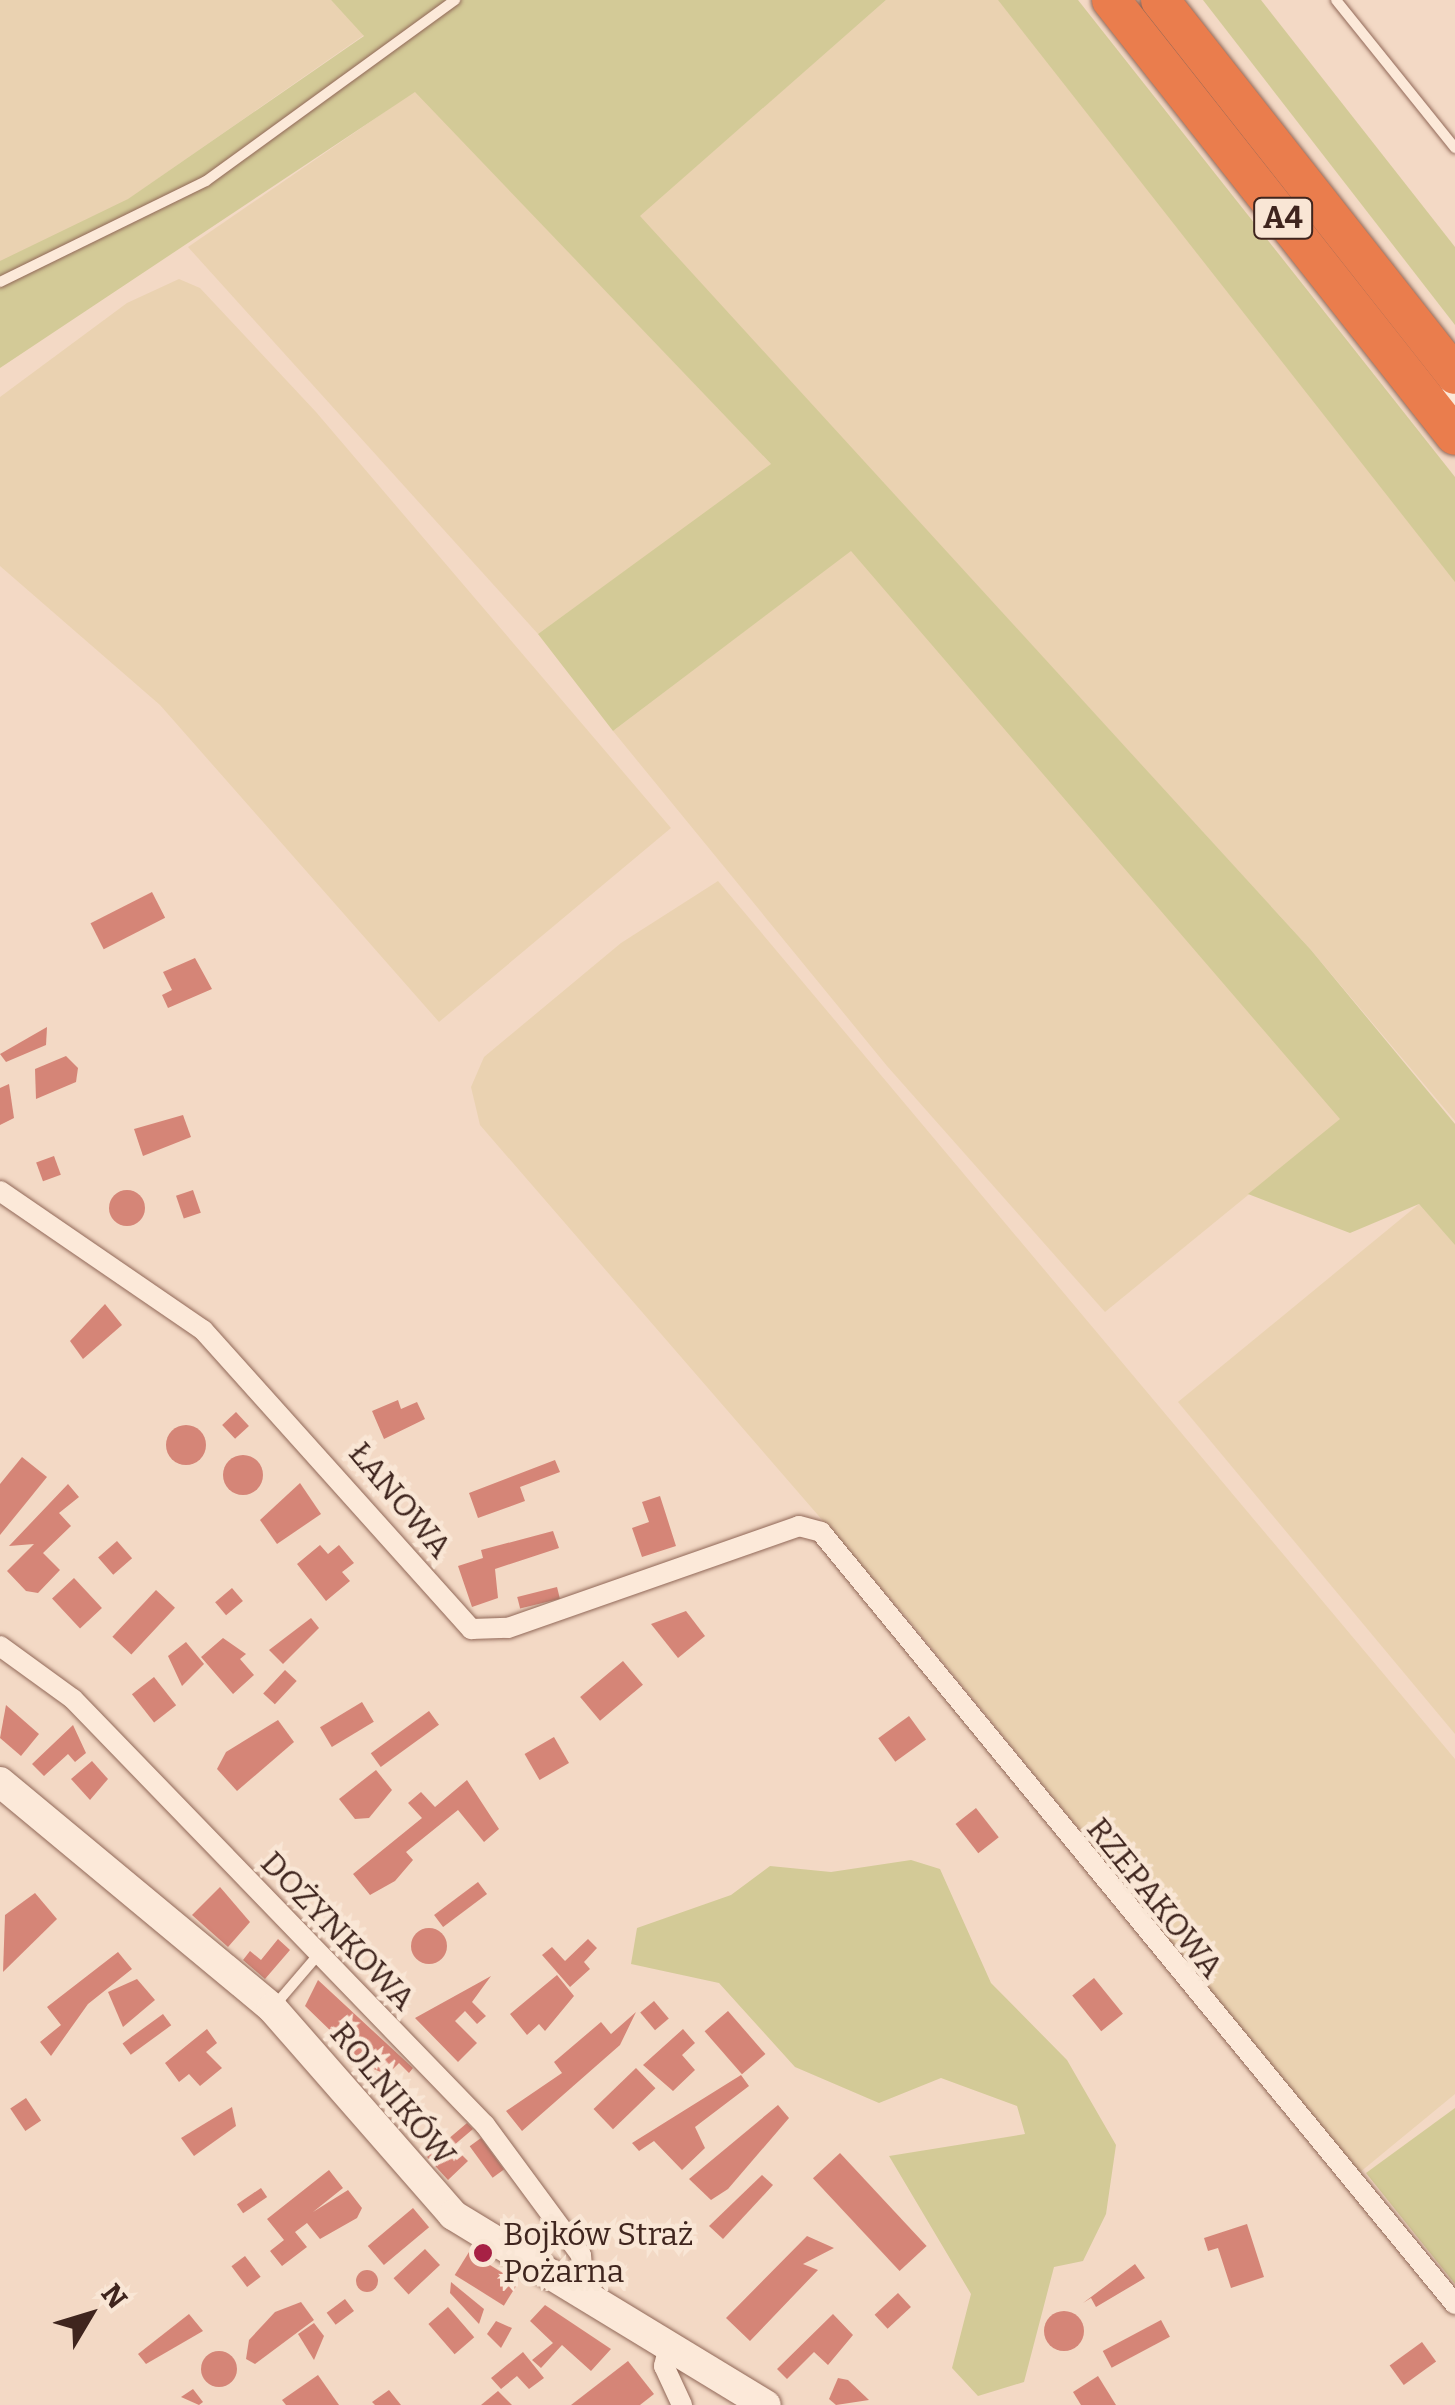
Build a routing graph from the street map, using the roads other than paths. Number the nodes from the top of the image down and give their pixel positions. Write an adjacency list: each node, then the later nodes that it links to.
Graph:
1 (1111, 0): 8 (highway, A4)
2 (1160, 0): 6 (highway, A4)
3 (1336, 0): 5 (lane)
4 (452, 3): 7 (lane)
5 (1455, 148)
6 (1369, 266): 9 (highway, A4); 10 (lane)
7 (0, 282)
8 (1338, 288): 11 (lane); 12 (highway, A4)
9 (1455, 375)
10 (1455, 401)
11 (1455, 409)
12 (1455, 436)
13 (0, 1191): 14 (street, ŁANOWA)
14 (813, 1526): 20 (street, RZEPAKOWA)
15 (0, 1646): 17 (street, DOŻYNKOWA)
16 (0, 1782): 18 (street, ROLNIKÓW)
17 (318, 1955): 18 (lane); 19 (street, DOŻYNKOWA)
18 (272, 2008): 19 (street, ROLNIKÓW)
19 (584, 2292): 21 (street, ROLNIKÓW)
20 (1455, 2304)
21 (670, 2342): 22 (street); 23 (street, ROLNIKÓW)
22 (682, 2405)
23 (766, 2405)

